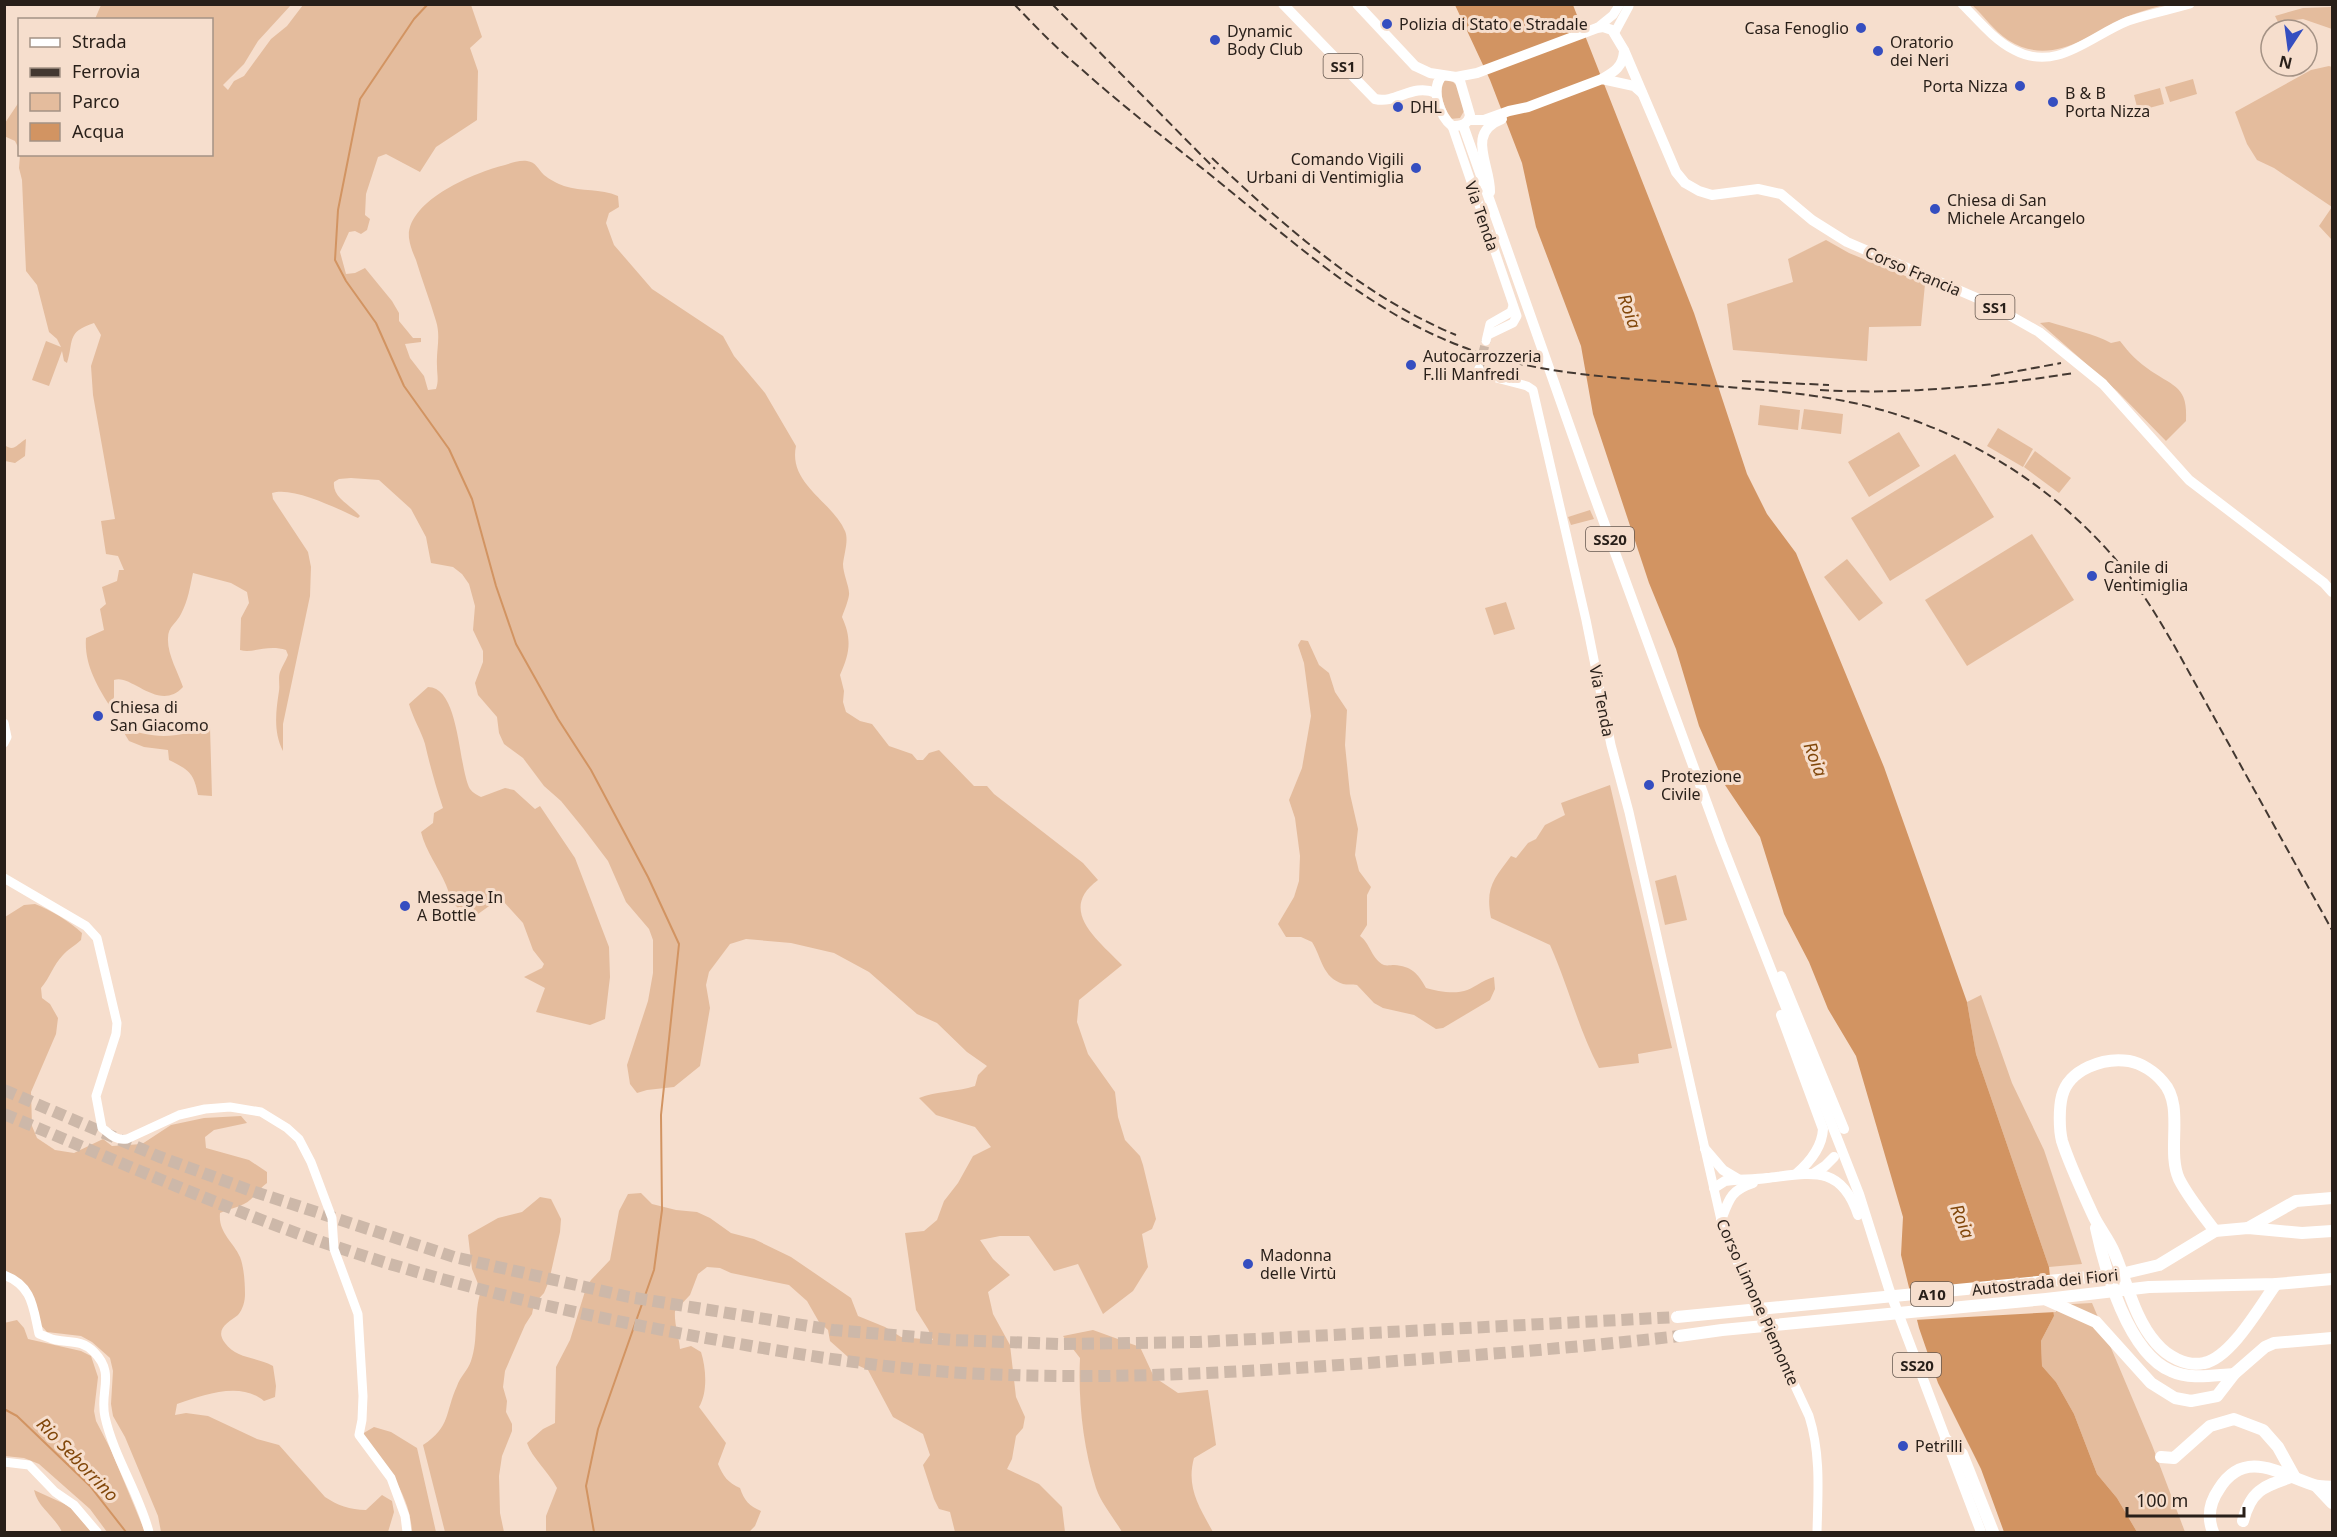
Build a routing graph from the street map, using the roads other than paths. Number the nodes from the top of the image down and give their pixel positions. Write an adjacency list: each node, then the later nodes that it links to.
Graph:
1 (1283, 4): 13 (main road, SS1)
2 (1357, 4): 9 (main road)
3 (1962, 4): 4 (main road)
4 (2190, 4)
5 (1628, 5): 6 (main road); 7 (main road)
6 (1592, 30): 7 (main road); 11 (main road)
7 (1615, 32): 8 (main road, SS1)
8 (1624, 50): 12 (main road); 15 (main road, SS1)
9 (1415, 66): 10 (main road); 13 (main road)
10 (1442, 76): 11 (main road); 14 (main road)
11 (1456, 77): 17 (main road)
12 (1602, 79): 15 (main road); 16 (main road)
13 (1414, 90): 14 (main road, SS1)
14 (1436, 93): 17 (main road)
15 (1642, 93): 21 (main road, Corso Francia / SS1)
16 (1528, 107): 17 (main road); 18 (main road)
17 (1465, 123): 18 (main road, SS20); 19 (main road, Via Tenda)
18 (1490, 201): 25 (main road, SS20)
19 (1487, 338)
20 (1479, 368): 26 (main road, Via Tenda)
21 (2332, 592)
22 (4, 723): 23 (main road)
23 (4, 743)
24 (4, 878): 59 (main road)
25 (1751, 920): 27 (main road); 30 (main road); 43 (main road, SS20)
26 (1687, 1072): 28 (main road, Corso Limone Piemonte)
27 (1844, 1129)
28 (1705, 1149): 32 (main road); 33 (main road, Corso Limone Piemonte)
29 (1834, 1157): 31 (main road)
30 (1796, 1174): 31 (main road); 32 (main road)
31 (1813, 1174): 43 (main road)
32 (1739, 1183): 33 (main road); 36 (main road)
33 (1714, 1188): 36 (main road, Corso Limone Piemonte)
34 (2332, 1198): 37 (highway)
35 (2094, 1218): 38 (highway); 42 (highway); 48 (highway)
36 (1721, 1220): 60 (main road, Corso Limone Piemonte)
37 (2248, 1227): 38 (highway, Autostrada dei Fiori / A10); 39 (highway, Autostrada dei Fiori / A10)
38 (2215, 1231): 45 (highway, Autostrada dei Fiori / A10)
39 (2332, 1231)
40 (4, 1275): 58 (main road)
41 (2332, 1279): 42 (highway, Autostrada dei Fiori / A10)
42 (2276, 1284): 44 (highway, Autostrada dei Fiori / A10)
43 (1889, 1289): 49 (main road, SS20)
44 (2046, 1299): 46 (highway, Autostrada dei Fiori / A10); 48 (highway)
45 (1677, 1317)
46 (1679, 1336)
47 (2332, 1338): 48 (highway)
48 (2234, 1374)
49 (1946, 1440): 61 (main road, SS20); 62 (highway)
50 (2161, 1457): 52 (highway)
51 (4, 1462): 57 (main road)
52 (2294, 1476): 53 (highway); 56 (highway); 63 (highway)
53 (2316, 1486): 54 (highway); 55 (highway)
54 (2332, 1487)
55 (2332, 1503)
56 (2243, 1521)
57 (97, 1533)
58 (150, 1533)
59 (407, 1533)
60 (1817, 1533)
61 (1981, 1533)
62 (1993, 1533)
63 (2213, 1533)

